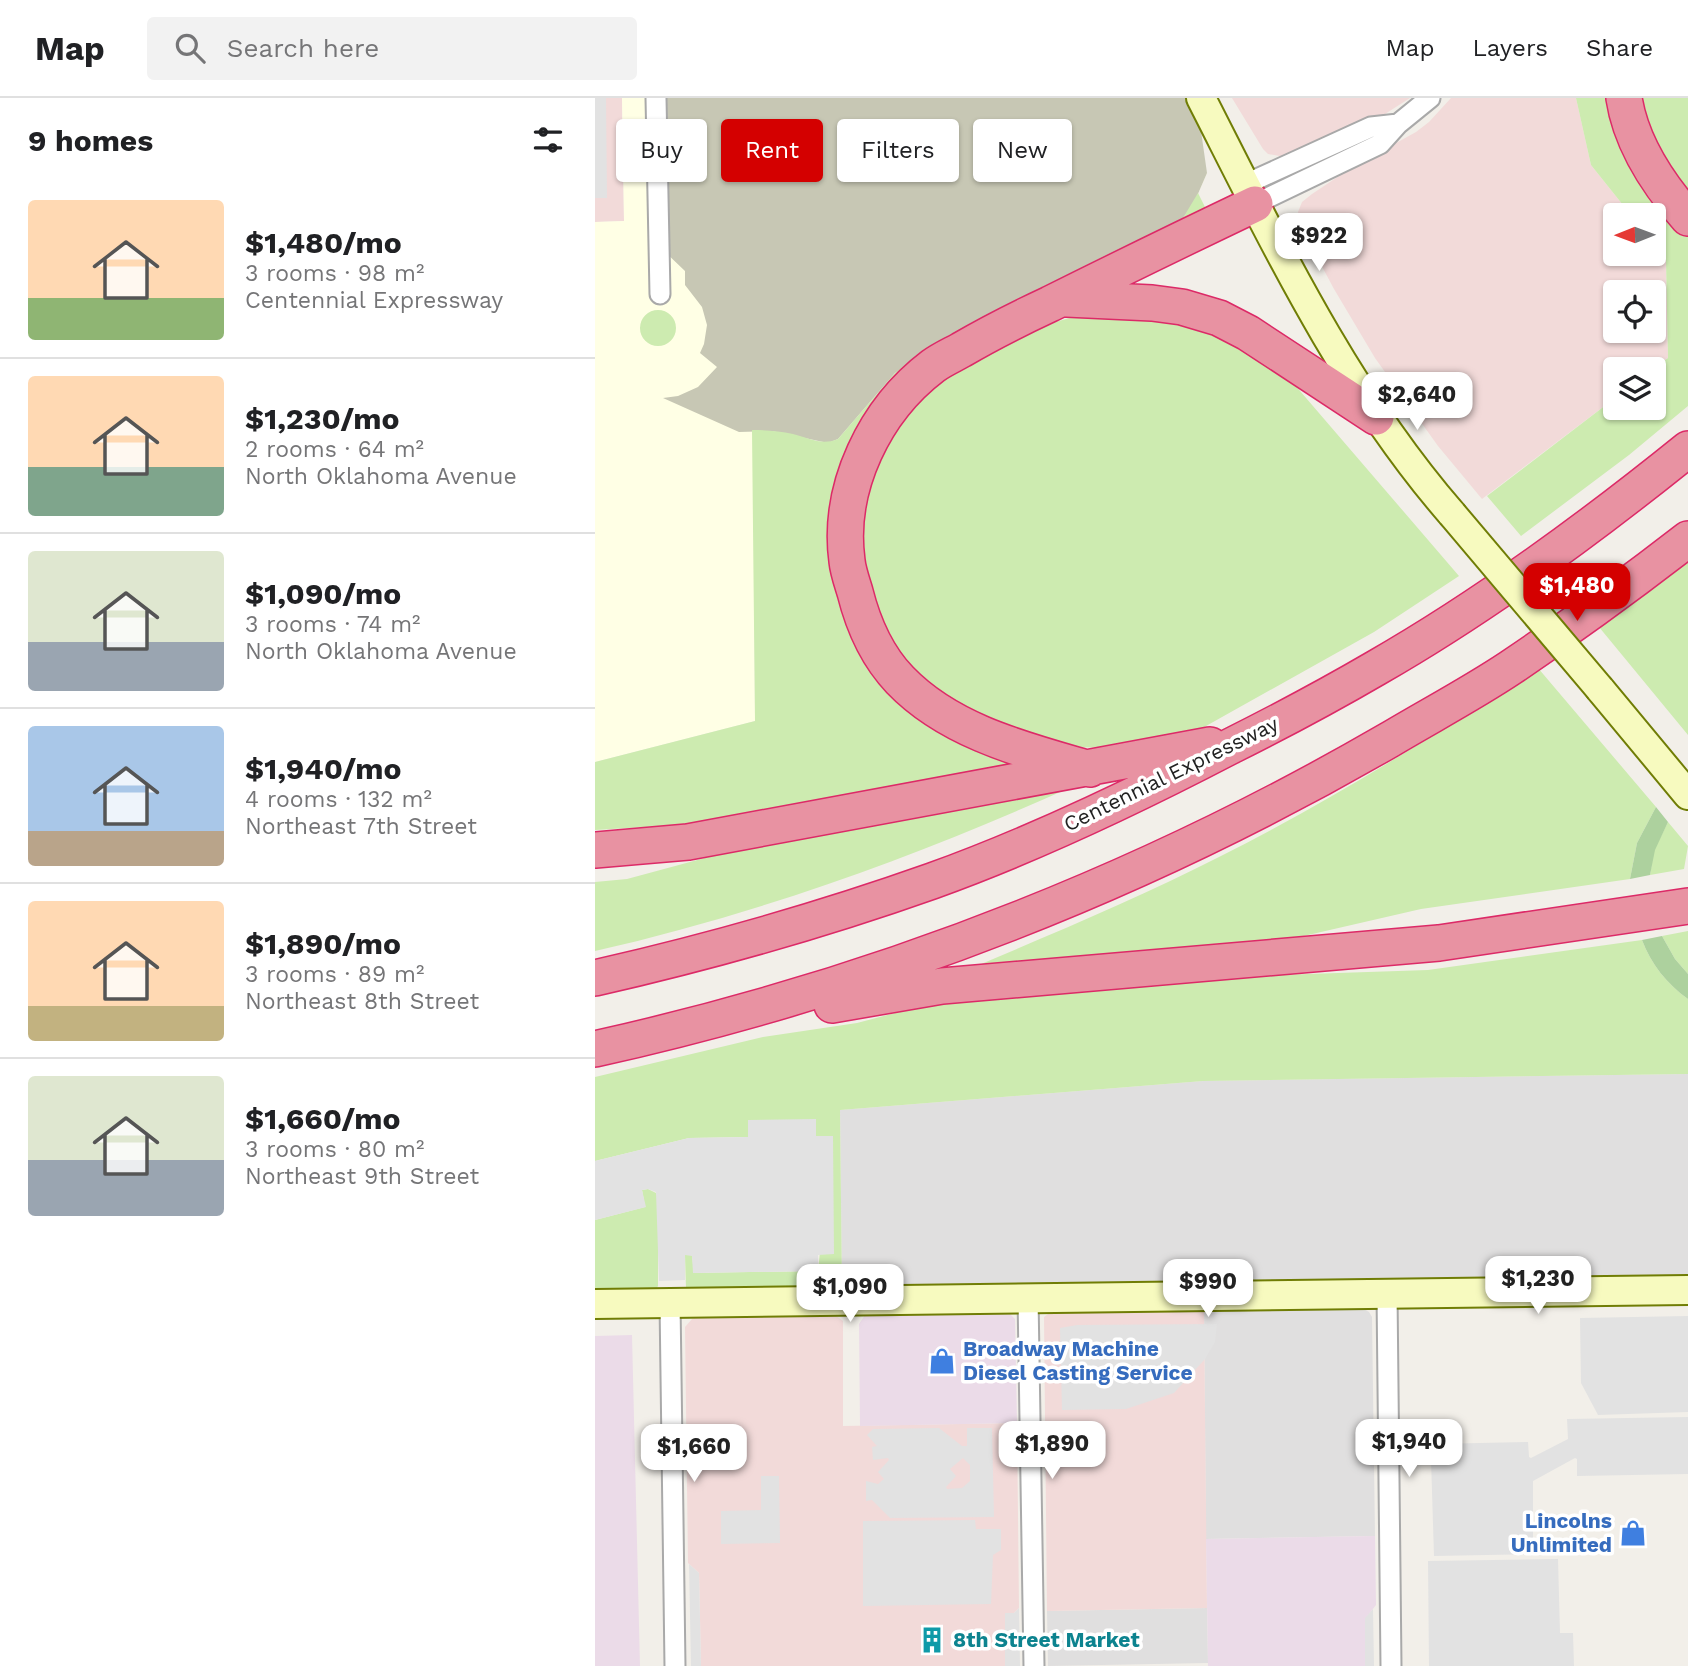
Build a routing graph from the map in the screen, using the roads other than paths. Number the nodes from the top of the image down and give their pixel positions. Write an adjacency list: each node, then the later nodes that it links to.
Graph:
1 (656, 98): 7 (street)
2 (1201, 98): 5 (street)
3 (1430, 98): 5 (street)
4 (1624, 98): 6 (highway)
5 (1250, 194): 8 (highway); 9 (street)
6 (1688, 218)
7 (660, 294)
8 (1060, 299): 9 (highway); 13 (highway)
9 (1376, 417): 14 (street, bridge)
10 (1688, 449): 12 (highway, Centennial Expressway)
11 (1688, 539): 18 (highway)
12 (1247, 738): 13 (highway); 17 (highway, Centennial Expressway)
13 (1090, 769): 15 (highway)
14 (1688, 795)
15 (595, 850)
16 (1688, 906): 18 (highway)
17 (595, 978)
18 (667, 1033): 19 (highway)
19 (595, 1049)
20 (1688, 1290): 21 (street)
21 (1387, 1293): 22 (street); 27 (street)
22 (1028, 1297): 23 (street); 26 (street)
23 (670, 1303): 24 (street); 25 (street)
24 (595, 1304)
25 (675, 1666)
26 (1034, 1666)
27 (1391, 1666)

